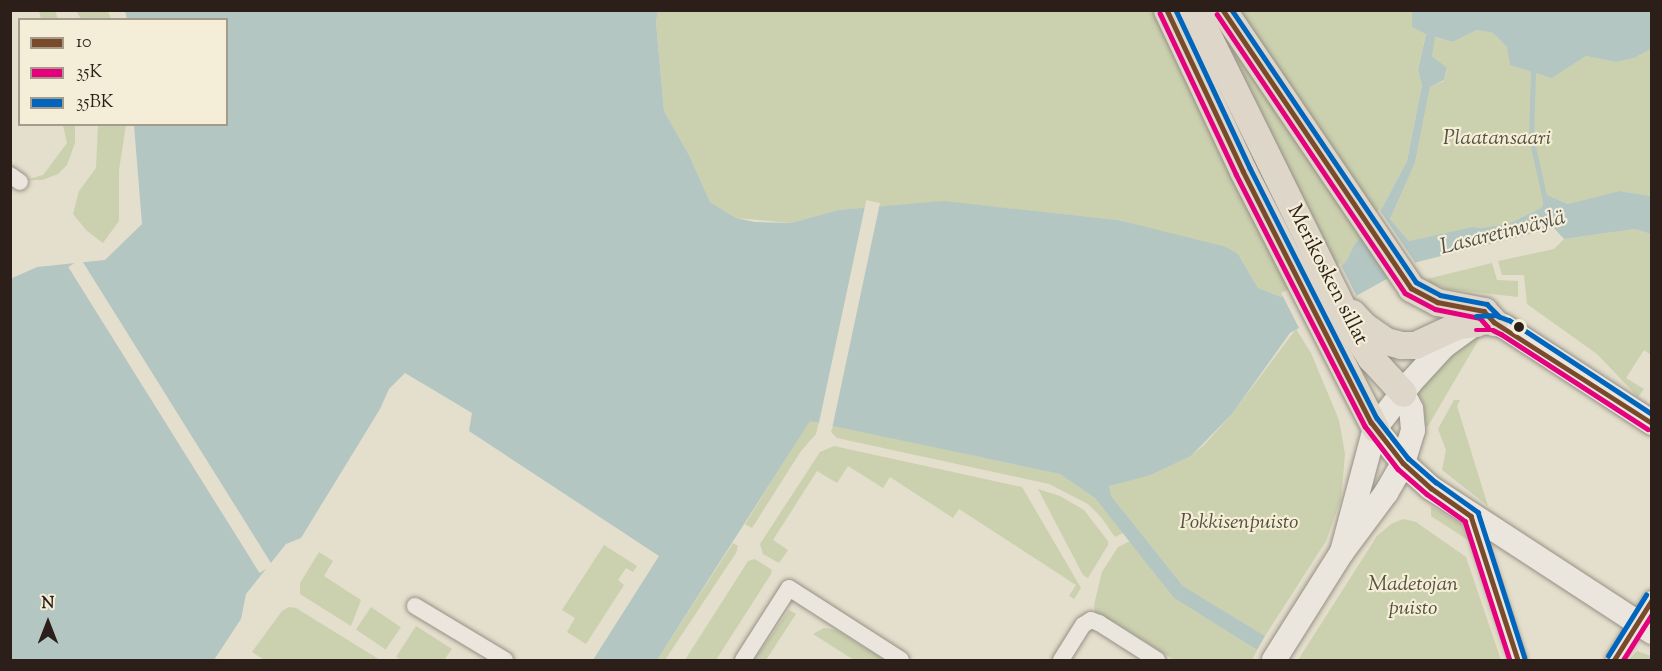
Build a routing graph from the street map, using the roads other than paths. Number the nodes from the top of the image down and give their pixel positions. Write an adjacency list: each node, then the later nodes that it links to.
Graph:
1 (1167, 10): 8 (main road, Merikosken sillat)
2 (1195, 10): 5 (main road, Merikosken sillat)
3 (1223, 10): 4 (main road)
4 (1485, 322): 5 (main road); 6 (main road); 7 (main road)
5 (1358, 327): 6 (main road, Merikosken sillat)
6 (1403, 393): 8 (main road); 9 (main road, Merikosken sillat)
7 (1652, 423)
8 (1375, 428): 9 (main road, Merikosken sillat); 11 (main road)
9 (1403, 463): 10 (main road); 11 (main road)
10 (1471, 516): 14 (main road); 21 (street)
11 (1342, 552): 20 (main road)
12 (1652, 598): 14 (street)
13 (415, 606): 15 (street)
14 (1644, 627): 22 (street)
15 (505, 660)
16 (743, 660): 17 (street)
17 (901, 660)
18 (1061, 660): 19 (street)
19 (1157, 660)
20 (1274, 660)
21 (1518, 660)
22 (1614, 660)

